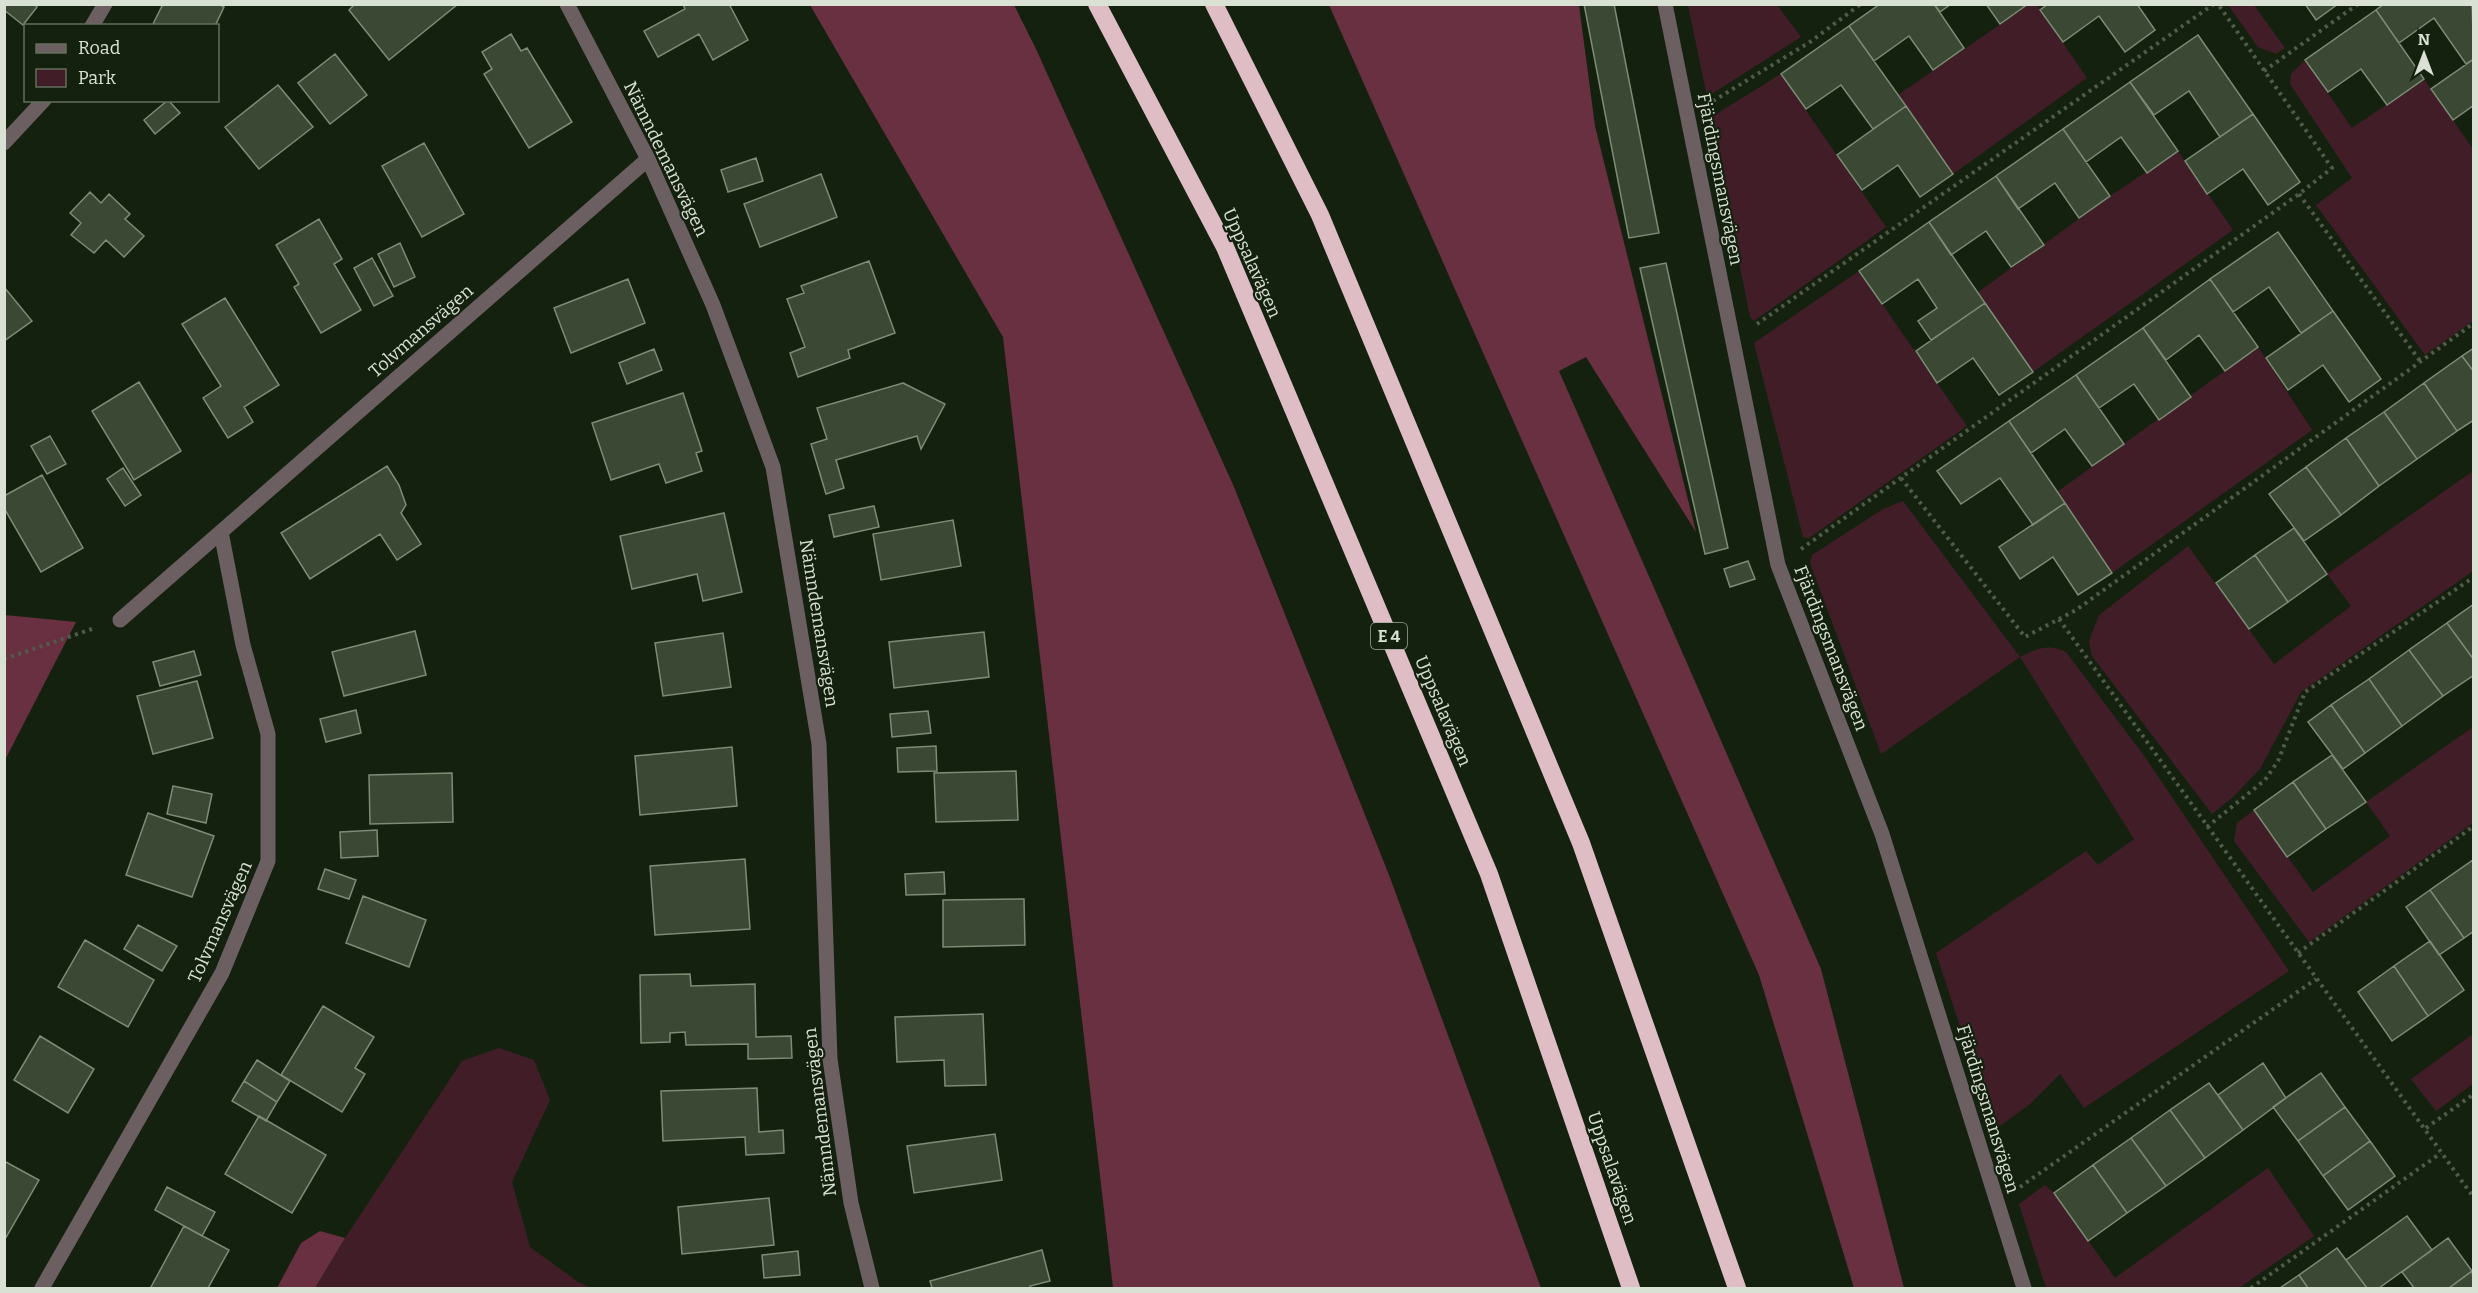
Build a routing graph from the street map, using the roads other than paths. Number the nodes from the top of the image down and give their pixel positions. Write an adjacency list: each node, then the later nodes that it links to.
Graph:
1 (105, 4): 6 (street)
2 (567, 4): 9 (street, Nämndemansvägen)
3 (1097, 4): 14 (highway, Uppsalavägen / E 4)
4 (1214, 4): 15 (highway)
5 (1665, 4): 16 (street, Fjärdingsmansvägen)
6 (93, 24)
7 (42, 102): 8 (street)
8 (4, 143)
9 (648, 159): 10 (street, Tolvmansvägen); 13 (street, Nämndemansvägen)
10 (220, 532): 11 (street, Tolvmansvägen); 12 (street, Tolvmansvägen)
11 (120, 620)
12 (42, 1288)
13 (872, 1288)
14 (1631, 1288)
15 (1737, 1288)
16 (2024, 1288)

